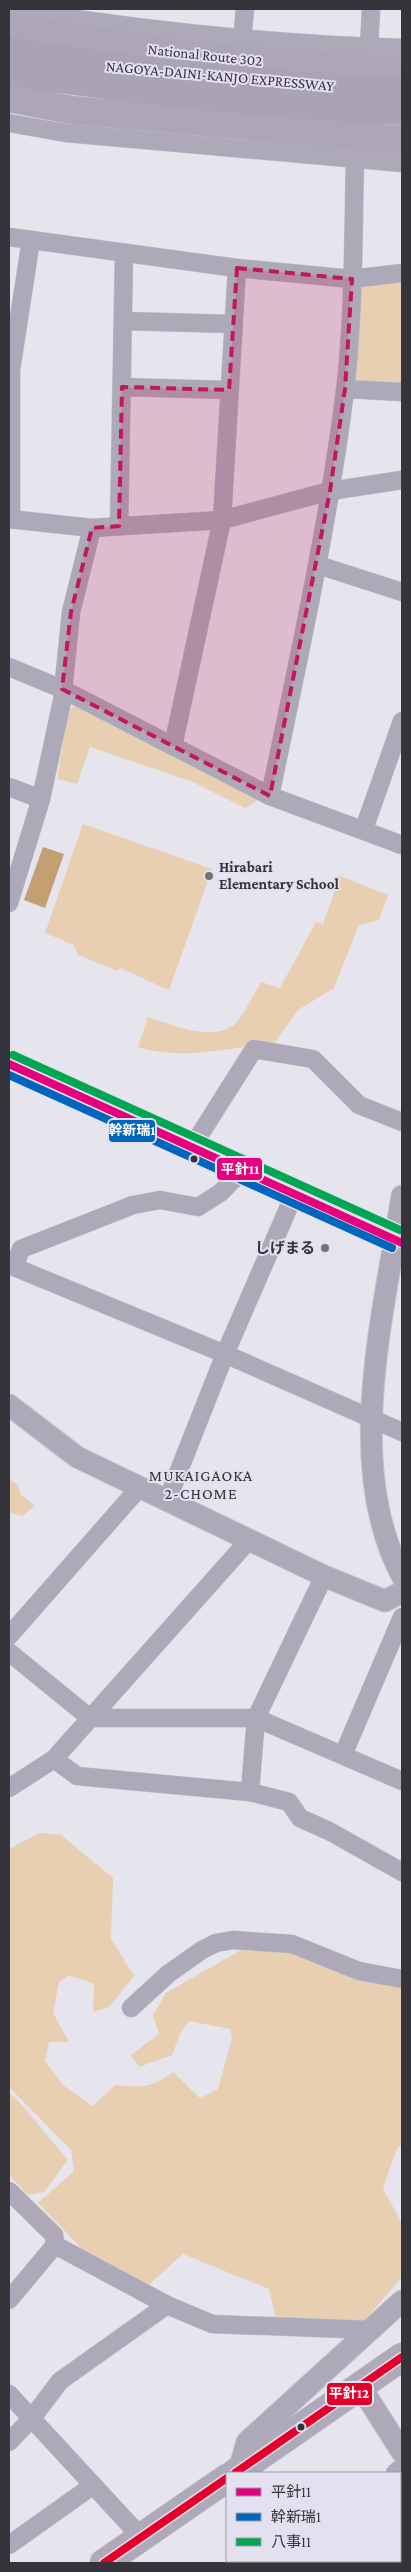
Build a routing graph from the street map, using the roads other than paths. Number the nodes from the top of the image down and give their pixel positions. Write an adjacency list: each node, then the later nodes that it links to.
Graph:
1 (10, 9): 5 (street)
2 (245, 9): 5 (street)
3 (371, 9): 6 (street)
4 (9, 26): 9 (highway, National Route 302)
5 (242, 40): 6 (street)
6 (369, 47): 7 (street)
7 (402, 48)
8 (9, 51): 11 (highway, NAGOYA-DAINI-KANJO EXPRESSWAY)
9 (402, 71)
10 (9, 72): 13 (highway, NAGOYA-DAINI-KANJO EXPRESSWAY)
11 (402, 90)
12 (9, 98): 15 (highway)
13 (402, 111)
14 (9, 124): 16 (street)
15 (402, 140)
16 (355, 161): 17 (street); 23 (street)
17 (402, 163)
18 (9, 237): 19 (street)
19 (31, 240): 20 (street); 26 (street)
20 (124, 253): 21 (street); 24 (street)
21 (237, 268): 23 (street); 25 (street)
22 (402, 272): 23 (street)
23 (352, 279): 28 (street)
24 (123, 320): 25 (street); 27 (street)
25 (233, 324): 29 (street)
26 (10, 370): 33 (street)
27 (122, 386): 29 (street); 35 (street)
28 (345, 389): 30 (street); 32 (street)
29 (229, 390): 34 (street)
30 (402, 392)
31 (402, 480): 32 (street)
32 (330, 491): 34 (street); 37 (street)
33 (10, 519): 36 (street)
34 (222, 520): 35 (street); 42 (street)
35 (119, 526): 36 (street)
36 (92, 528): 40 (street)
37 (318, 565): 38 (street); 44 (street)
38 (402, 592)
39 (9, 667): 40 (street)
40 (62, 689): 42 (street); 45 (street)
41 (402, 721): 46 (street)
42 (173, 746): 44 (street)
43 (9, 786): 45 (street)
44 (270, 796): 46 (street)
45 (41, 799): 48 (street)
46 (364, 829): 47 (street)
47 (402, 845)
48 (9, 903)
49 (9, 1064): 51 (street)
50 (402, 1122): 51 (street)
51 (192, 1147): 52 (street)
52 (243, 1170): 53 (street); 56 (street)
53 (294, 1194): 55 (street); 57 (street)
54 (402, 1196): 55 (street)
55 (399, 1241): 59 (street)
56 (11, 1266): 57 (street)
57 (225, 1354): 59 (street); 62 (street)
58 (9, 1405): 61 (street)
59 (370, 1419): 60 (street); 65 (street)
60 (402, 1432)
61 (139, 1488): 62 (street); 68 (street)
62 (167, 1501): 63 (street)
63 (249, 1540): 64 (street); 70 (street)
64 (324, 1576): 66 (street); 71 (street)
65 (402, 1576)
66 (402, 1592)
67 (402, 1616): 72 (street)
68 (9, 1636)
69 (9, 1652): 70 (street)
70 (90, 1718): 71 (street); 73 (street)
71 (256, 1718): 72 (street); 76 (street)
72 (343, 1755): 74 (street)
73 (54, 1759): 75 (street); 76 (street)
74 (402, 1781)
75 (9, 1788)
76 (250, 1792): 77 (street)
77 (402, 1872)
78 (402, 1979): 79 (street)
79 (131, 2008)
80 (9, 2191): 81 (street)
81 (55, 2245): 82 (street); 84 (street)
82 (9, 2300)
83 (402, 2301): 85 (street)
84 (167, 2305): 85 (street); 90 (street)
85 (372, 2330): 93 (street)
86 (402, 2357): 88 (main road)
87 (402, 2377): 88 (main road)
88 (365, 2393): 92 (street); 94 (main road)
89 (9, 2394): 90 (street)
90 (32, 2418): 91 (street); 96 (street)
91 (9, 2442)
92 (402, 2452)
93 (241, 2472)
94 (244, 2472)
95 (226, 2483): 98 (main road)
96 (92, 2486): 98 (street); 99 (street)
97 (226, 2499): 101 (main road)
98 (141, 2537): 100 (main road)
99 (9, 2545)
100 (104, 2563)
101 (134, 2563)

